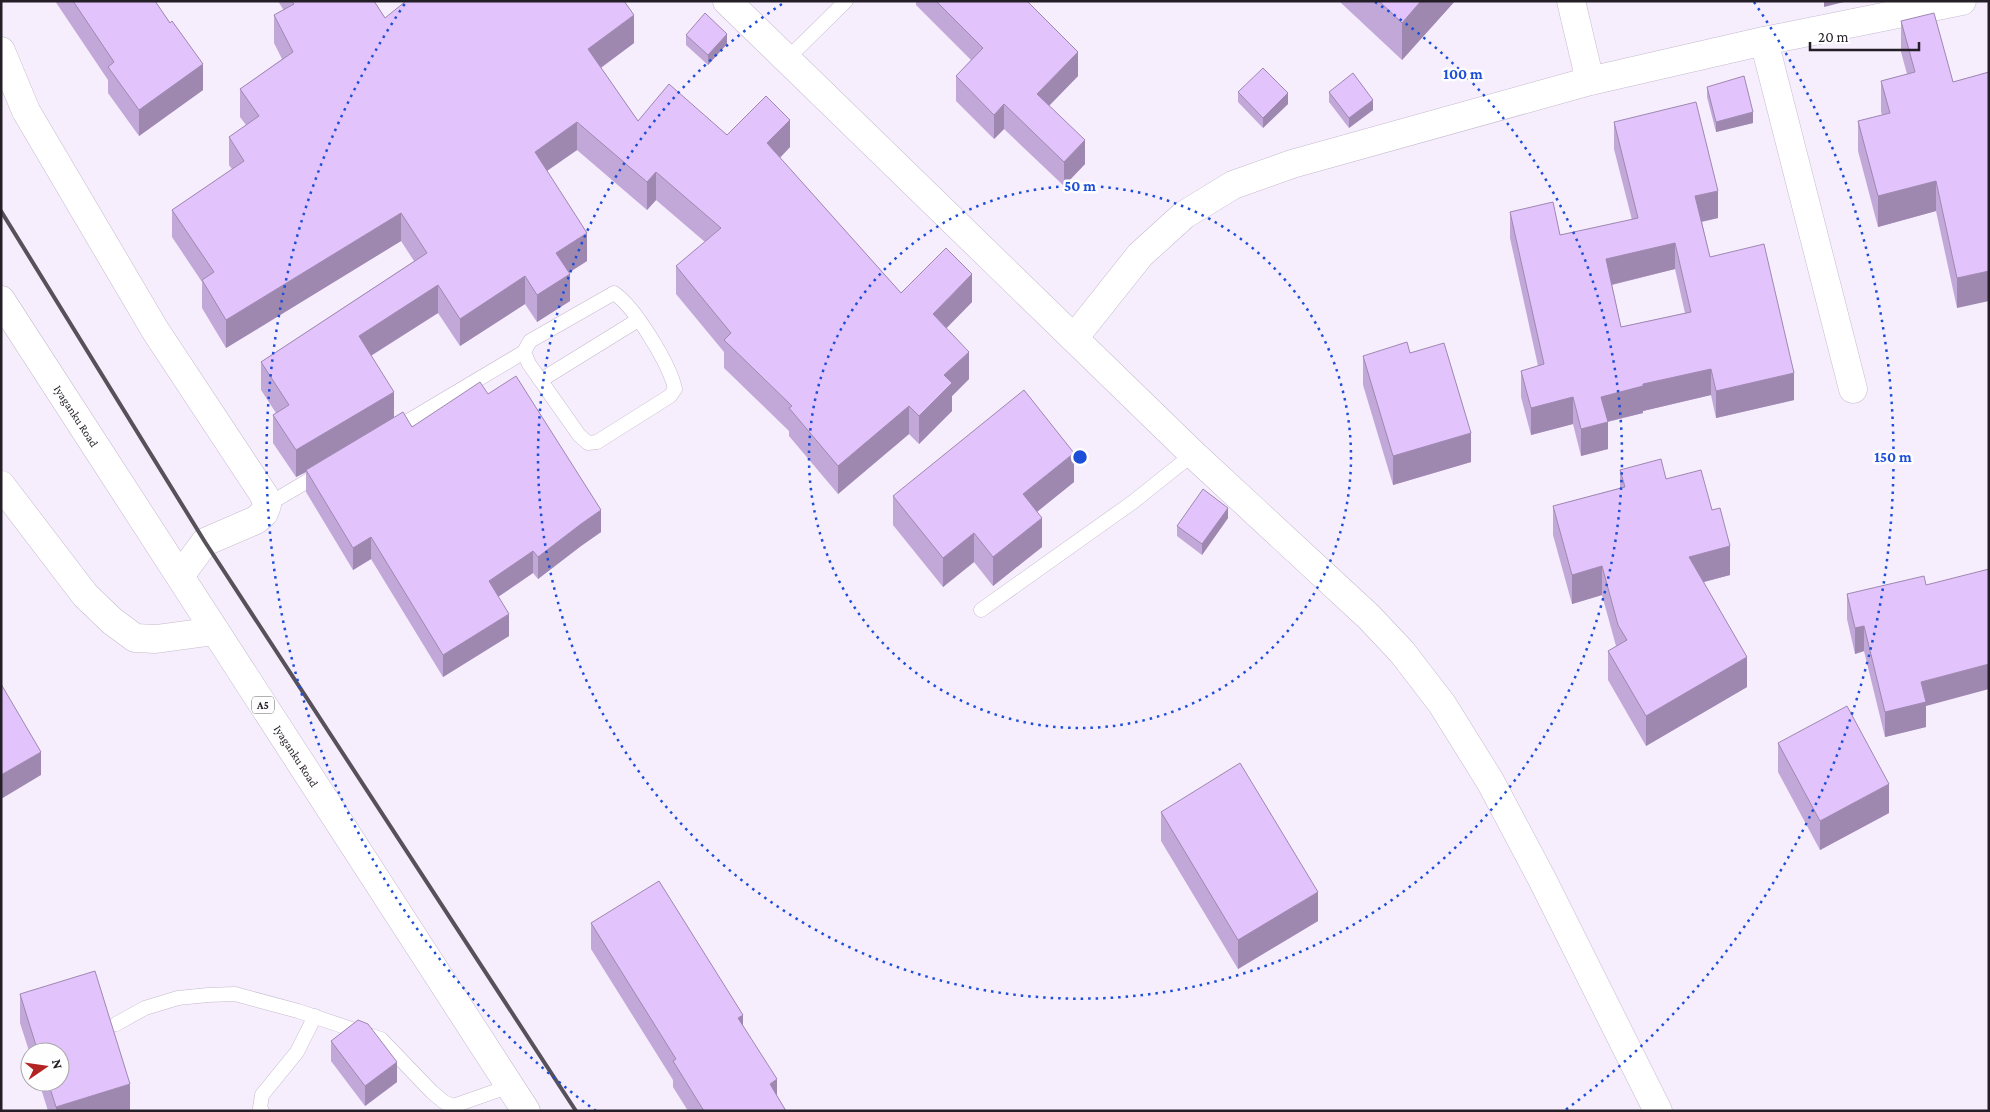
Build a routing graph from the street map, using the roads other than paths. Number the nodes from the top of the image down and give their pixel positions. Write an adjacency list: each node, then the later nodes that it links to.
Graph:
1 (727, 1): 7 (main road)
2 (846, 1): 7 (lane)
3 (1571, 1): 8 (main road)
4 (1962, 1): 5 (main road)
5 (1764, 41): 8 (main road); 14 (main road)
6 (1, 51): 19 (main road)
7 (787, 59): 11 (main road)
8 (1590, 81): 11 (main road)
9 (1, 300): 20 (main road, Iyaganku Road / A5)
10 (638, 320): 12 (lane); 13 (lane); 13 (lane)
11 (1074, 338): 16 (main road)
12 (524, 352): 13 (lane); 15 (lane)
13 (541, 380)
14 (1853, 389)
15 (378, 439)
16 (1193, 454): 21 (lane); 28 (main road)
17 (336, 464): 19 (lane)
18 (1, 485): 22 (main road)
19 (267, 505): 20 (main road)
20 (180, 576): 22 (main road, Iyaganku Road / A5)
21 (981, 610)
22 (215, 631): 25 (main road, Iyaganku Road / A5)
23 (315, 1016): 24 (lane); 25 (lane); 26 (lane)
24 (116, 1024)
25 (510, 1086): 27 (main road, Iyaganku Road / A5)
26 (262, 1111)
27 (526, 1111)
28 (1658, 1111)

